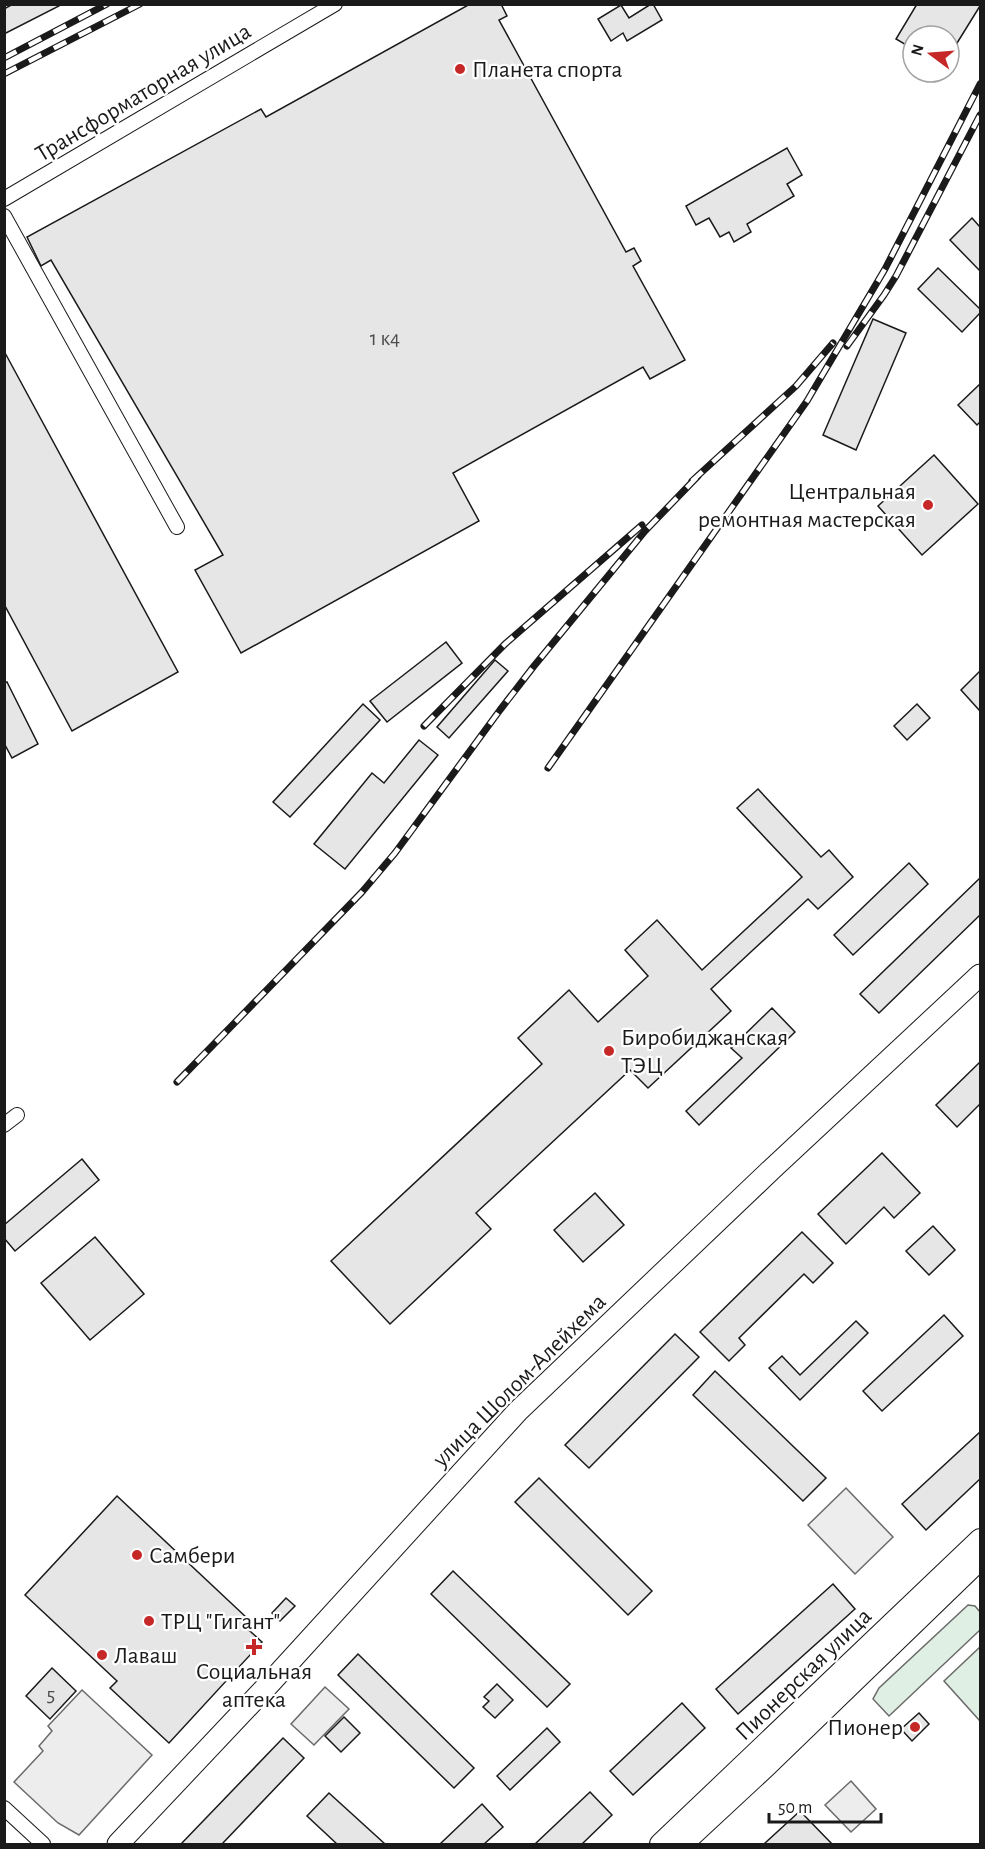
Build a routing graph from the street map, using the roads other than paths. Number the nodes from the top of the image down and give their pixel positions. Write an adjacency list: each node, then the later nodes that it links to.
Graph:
1 (335, 4): 2 (street, Трансформаторная улица)
2 (4, 199)
3 (4, 216): 4 (street)
4 (177, 527)
5 (981, 975): 14 (main road, улица Шолом-Алейхема)
6 (17, 1115): 7 (street)
7 (4, 1125)
8 (981, 1539): 10 (main road, Пионерская улица)
9 (981, 1560): 10 (main road, Пионерская улица)
10 (957, 1572): 11 (main road, Пионерская улица)
11 (845, 1679): 15 (main road, Пионерская улица); 16 (main road, Пионерская улица)
12 (4, 1808): 13 (street)
13 (43, 1845)
14 (118, 1845)
15 (660, 1845)
16 (683, 1845)

